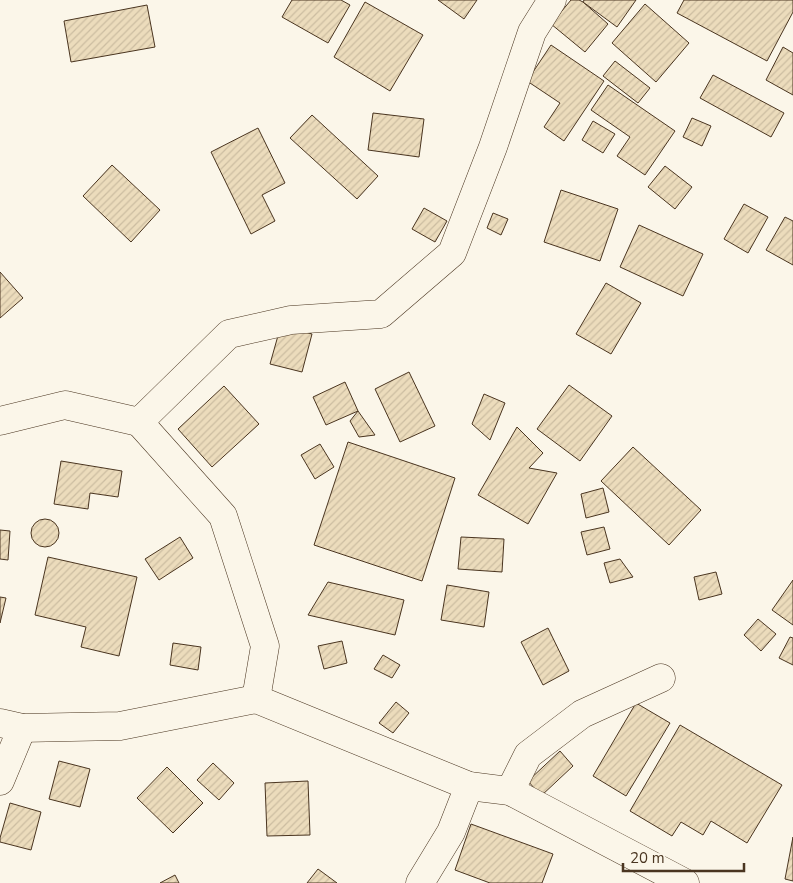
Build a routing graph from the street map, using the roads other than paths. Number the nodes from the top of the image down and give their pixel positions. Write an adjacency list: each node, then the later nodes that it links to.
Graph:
1 (552, 0): 3 (street)
2 (0, 421): 3 (street)
3 (139, 422): 5 (street)
4 (661, 678): 9 (street)
5 (256, 698): 6 (street); 8 (street)
6 (11, 726): 7 (street)
7 (0, 781)
8 (469, 786): 9 (street); 10 (street)
9 (510, 791): 11 (street)
10 (420, 883)
11 (685, 883)

